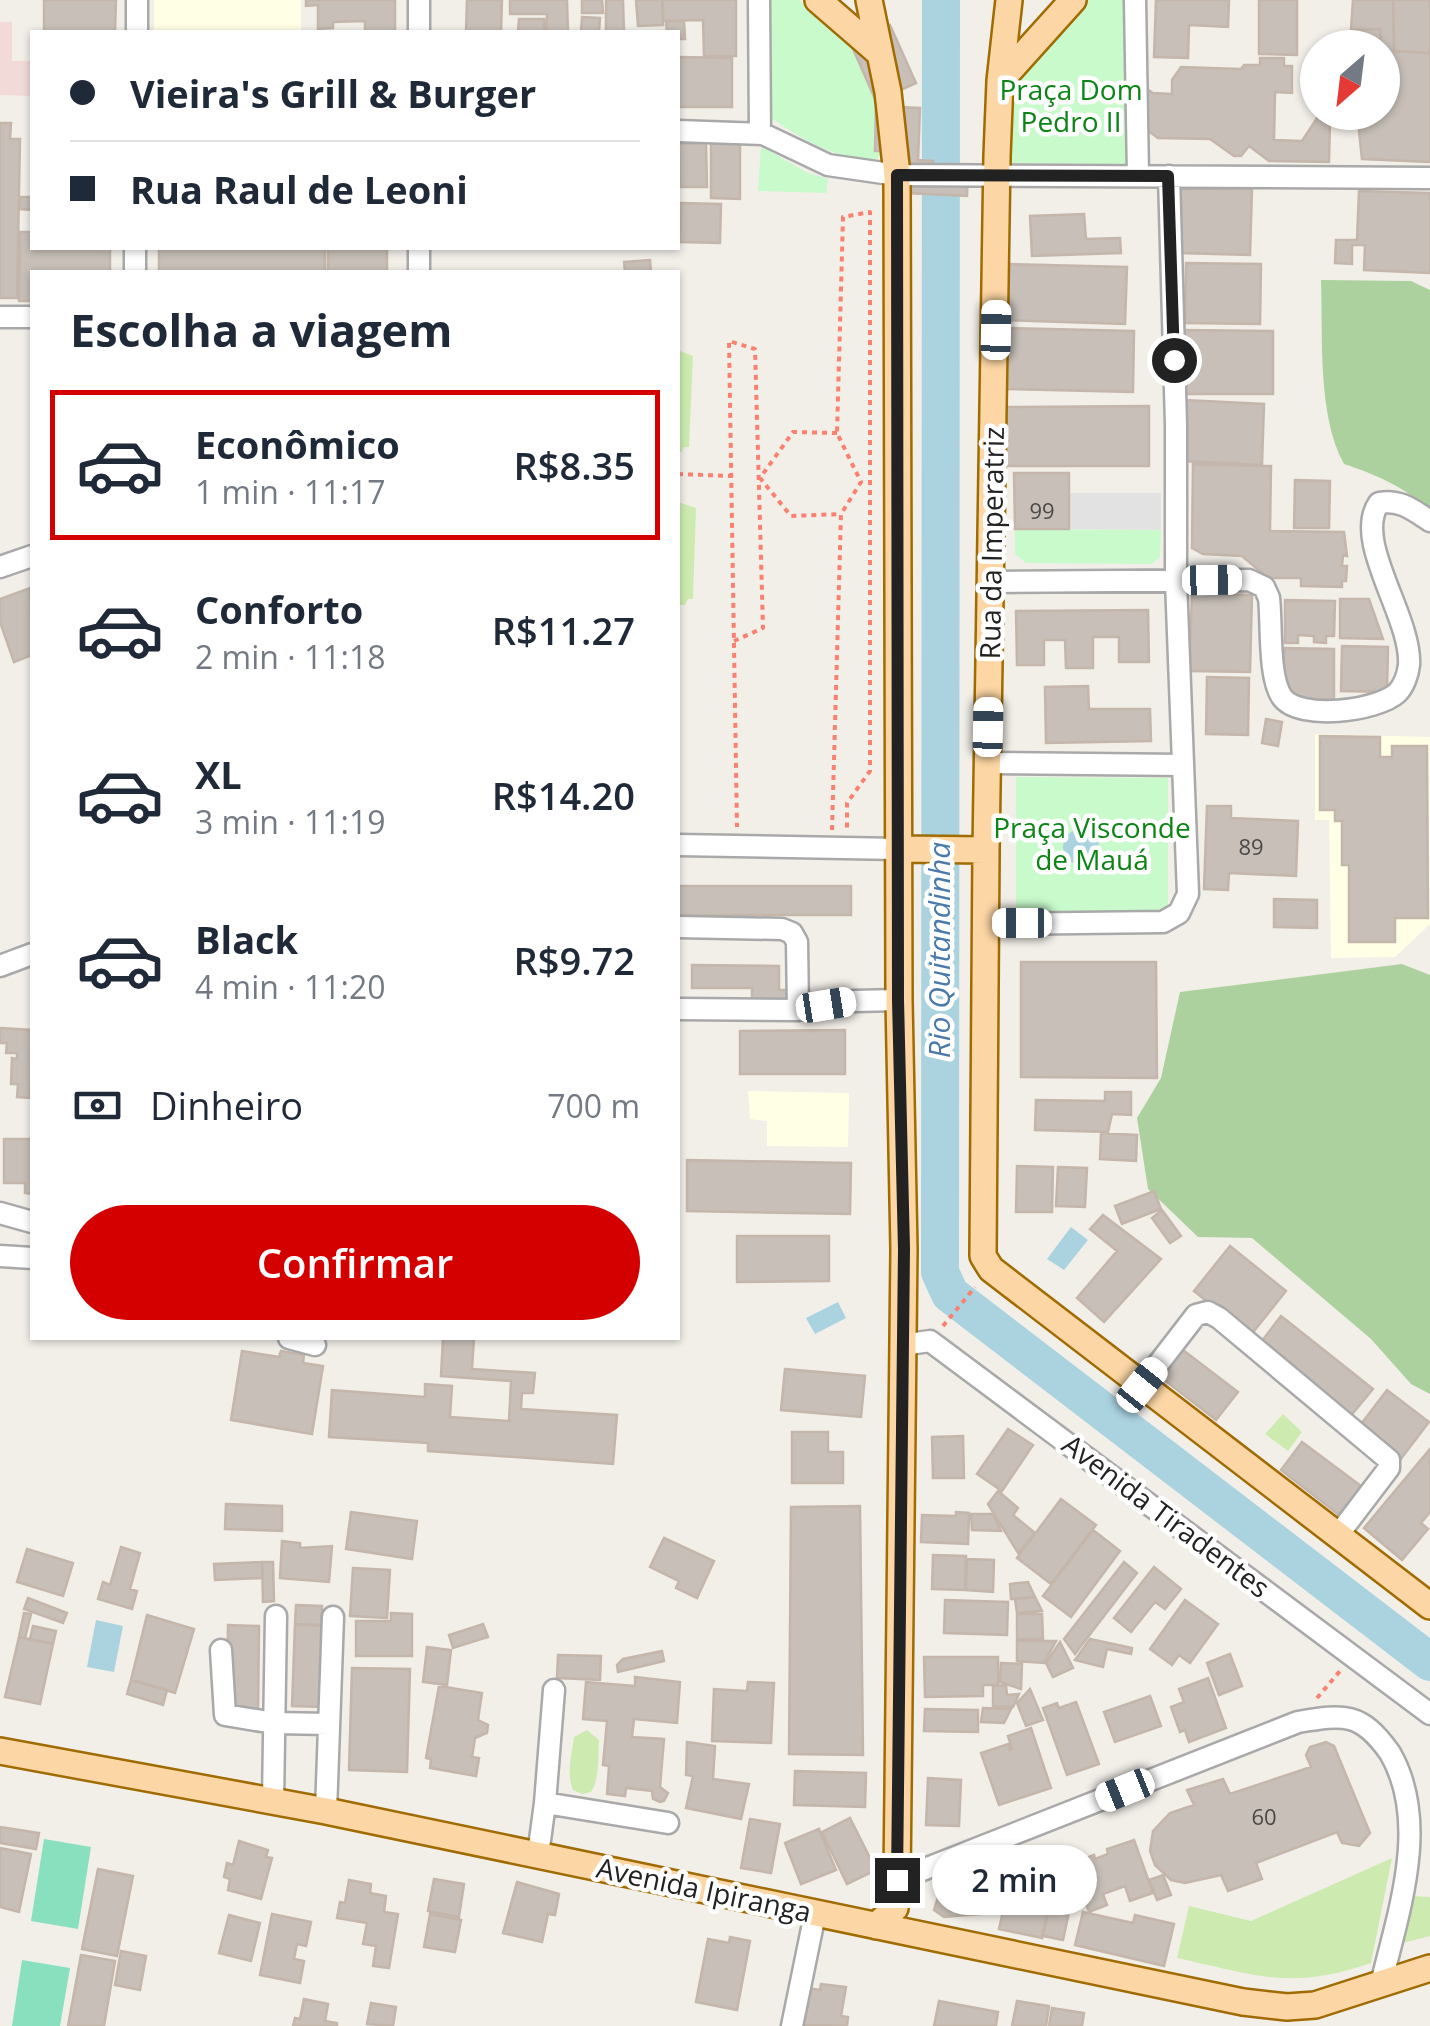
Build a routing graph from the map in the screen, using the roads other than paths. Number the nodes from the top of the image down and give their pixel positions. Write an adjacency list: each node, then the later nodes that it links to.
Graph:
1 (137, 0): 9 (street)
2 (419, 0): 10 (street)
3 (758, 0): 14 (street)
4 (818, 0): 11 (main road)
5 (869, 0): 11 (main road)
6 (1009, 0): 12 (main road)
7 (1072, 0): 12 (main road)
8 (1136, 0): 17 (street)
9 (137, 30)
10 (419, 30)
11 (878, 52): 15 (main road)
12 (1000, 81): 16 (main road)
13 (680, 130): 14 (street)
14 (760, 134): 15 (street)
15 (897, 175): 16 (street); 30 (main road)
16 (998, 175): 17 (street); 26 (main road, Rua da Imperatriz)
17 (1138, 176): 18 (street)
18 (1168, 176): 19 (street); 25 (street)
19 (1430, 178)
20 (0, 317): 21 (street)
21 (30, 317)
22 (1430, 522): 25 (street)
23 (30, 557): 24 (street)
24 (0, 567)
25 (1176, 581): 26 (street); 28 (street)
26 (991, 582): 27 (main road, Rua da Imperatriz)
27 (988, 763): 28 (street); 31 (main road, Rua da Imperatriz)
28 (1183, 764): 32 (street)
29 (680, 844): 30 (street)
30 (898, 849): 31 (main road); 36 (main road)
31 (986, 850): 32 (main road, Rua da Imperatriz)
32 (986, 924): 46 (main road, Rua da Imperatriz)
33 (680, 927): 38 (street)
34 (30, 955): 35 (street)
35 (0, 966)
36 (898, 1000): 38 (street); 45 (main road)
37 (680, 1010): 38 (street)
38 (798, 1010)
39 (0, 1213): 40 (street)
40 (30, 1221)
41 (0, 1256): 42 (street)
42 (30, 1258)
43 (294, 1340): 44 (street)
44 (314, 1346)
45 (901, 1357): 53 (street, Avenida Tiradentes); 62 (main road)
46 (1142, 1385): 47 (main road); 47 (street)
47 (1338, 1535): 48 (main road)
48 (1430, 1606)
49 (276, 1616): 54 (street)
50 (333, 1617): 55 (street)
51 (221, 1650): 54 (street)
52 (554, 1690): 58 (street)
53 (1430, 1714)
54 (274, 1722): 55 (street); 57 (street)
55 (329, 1724): 59 (street)
56 (0, 1750): 57 (main road, Avenida Ipiranga)
57 (273, 1801): 59 (main road, Avenida Ipiranga)
58 (545, 1803): 60 (street); 61 (street)
59 (326, 1812): 61 (main road, Avenida Ipiranga)
60 (668, 1823)
61 (538, 1855): 63 (main road, Avenida Ipiranga)
62 (897, 1880): 64 (main road); 65 (street)
63 (815, 1914): 64 (main road, Avenida Ipiranga); 66 (street)
64 (886, 1917): 65 (main road, Avenida Ipiranga)
65 (1412, 1972)
66 (792, 2026)

